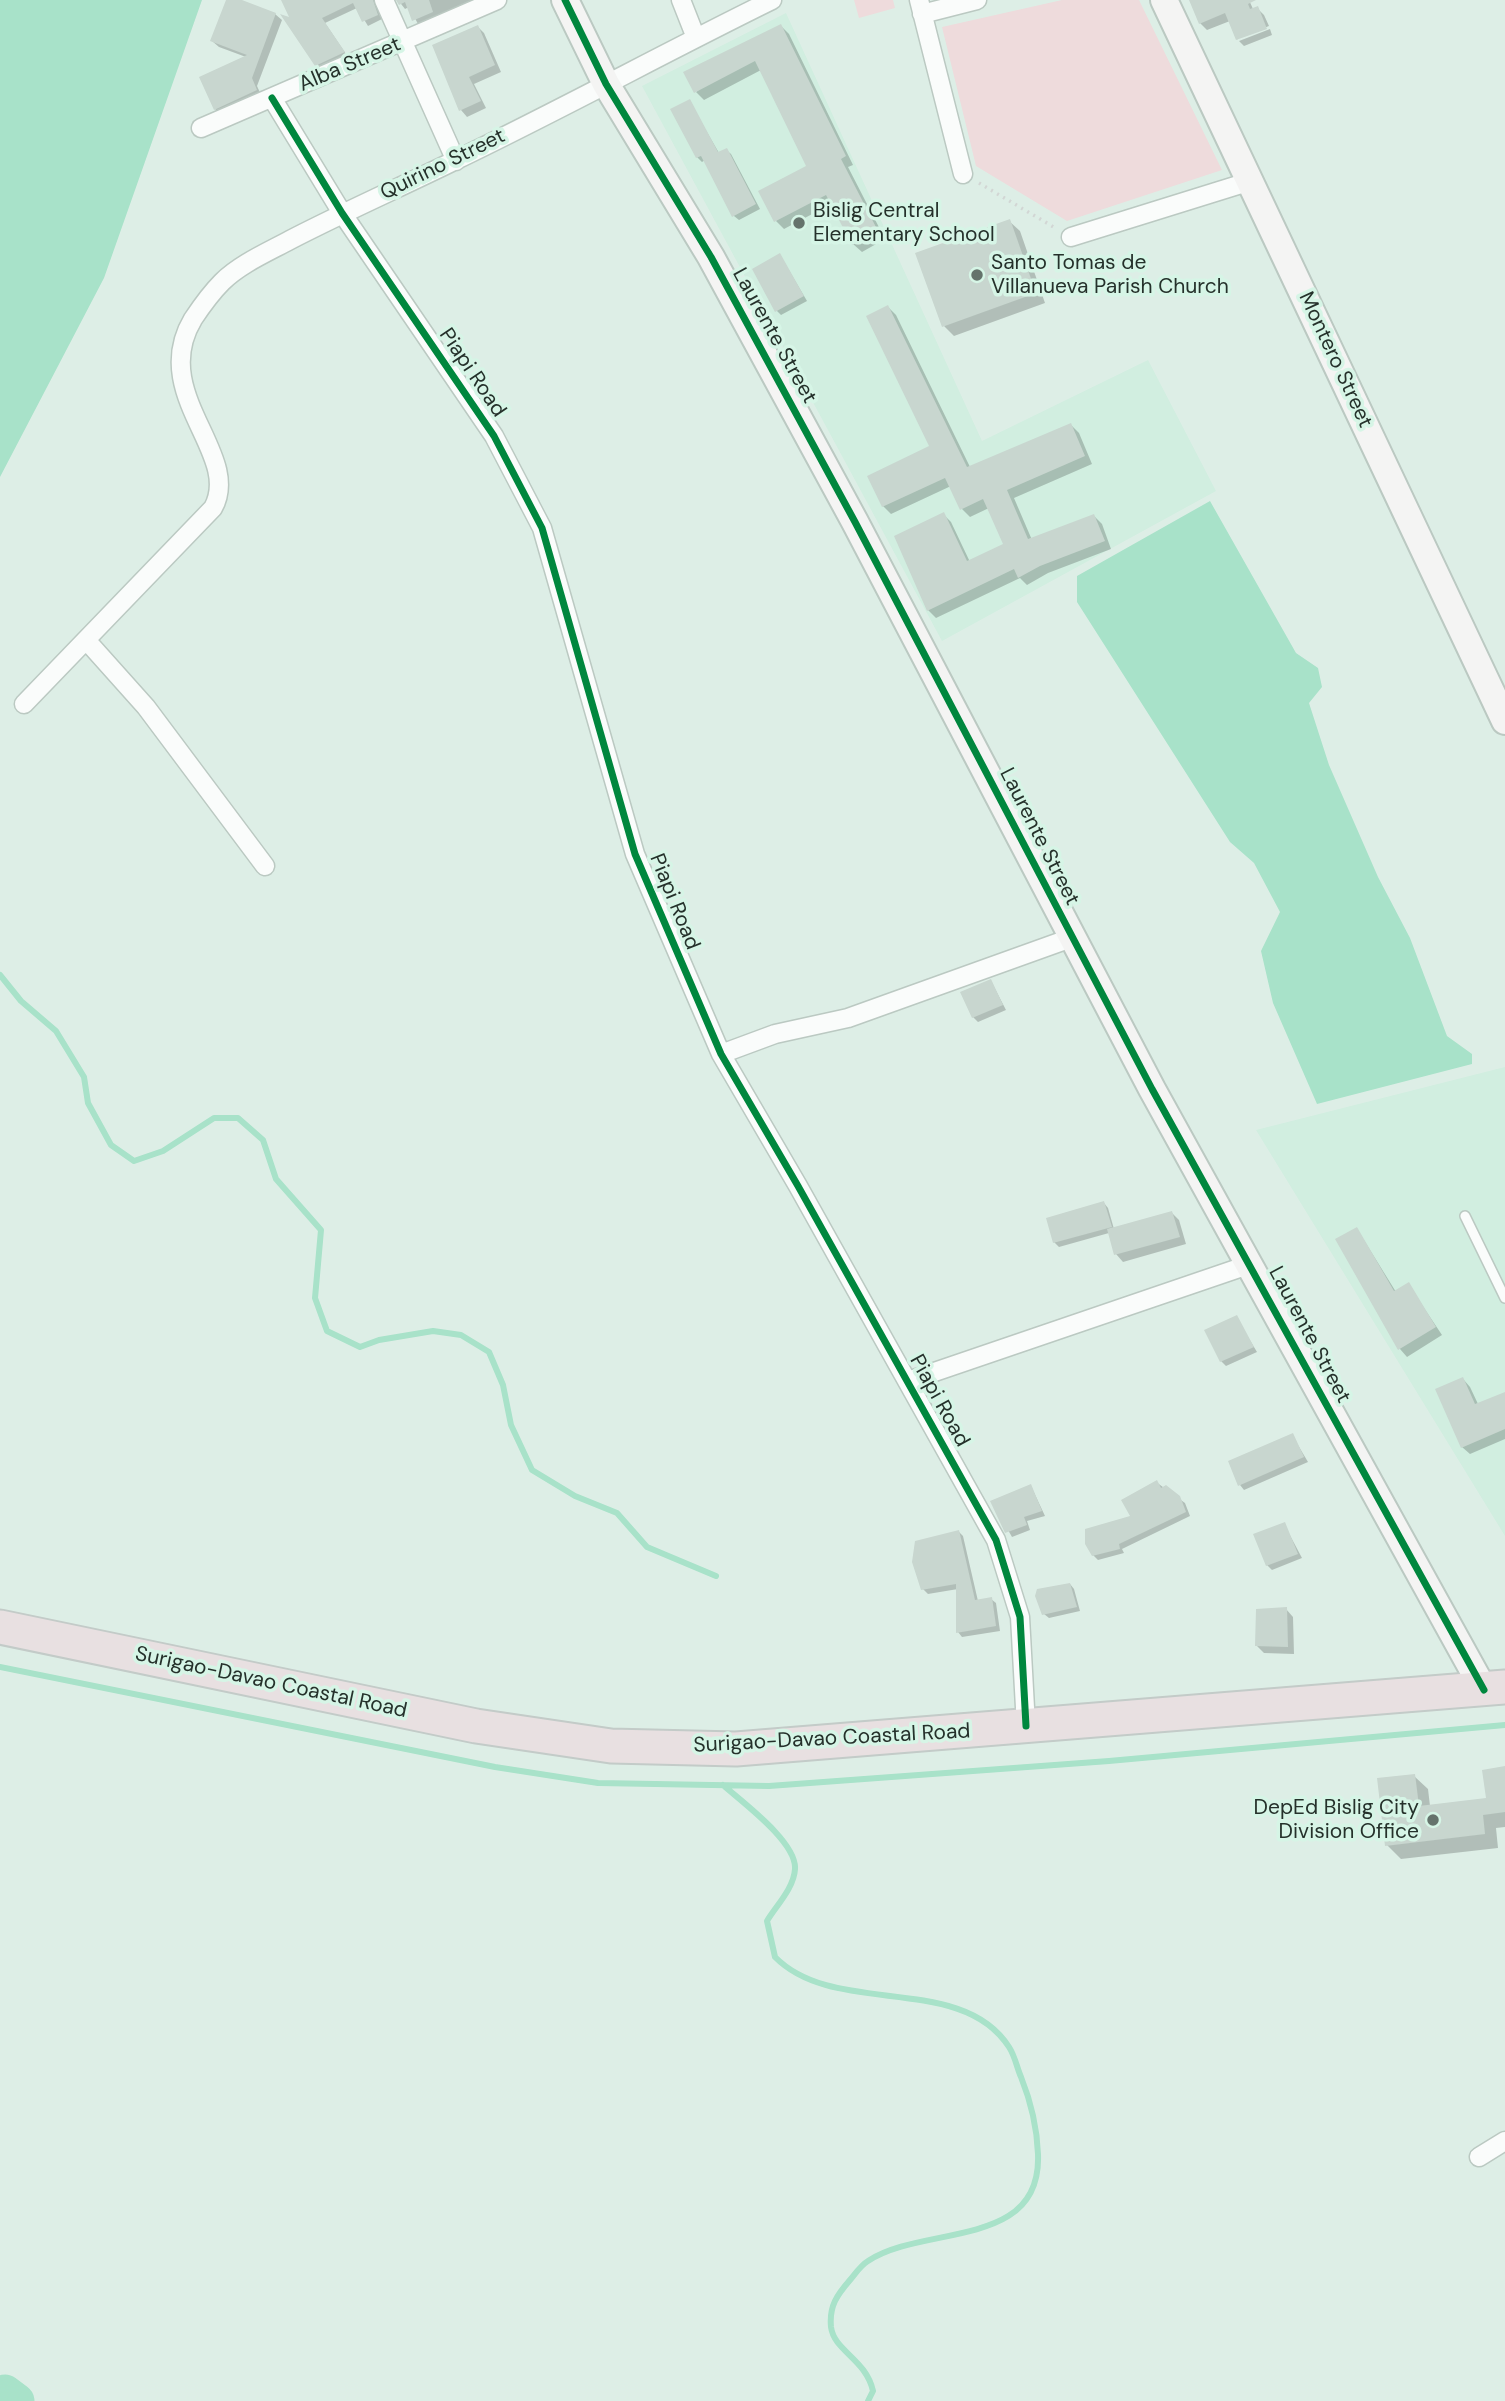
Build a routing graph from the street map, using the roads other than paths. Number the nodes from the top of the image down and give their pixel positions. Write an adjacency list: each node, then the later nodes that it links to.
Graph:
1 (384, 0): 10 (street)
2 (498, 0): 10 (street, Alba Street)
3 (565, 0): 11 (street, Laurente Street)
4 (681, 0): 9 (street)
5 (772, 0): 9 (street, Quirino Street)
6 (977, 0): 8 (street)
7 (1164, 0): 16 (street, Montero Street)
8 (920, 7): 15 (street)
9 (696, 38): 11 (street, Quirino Street)
10 (404, 42): 12 (street, Alba Street); 14 (street)
11 (606, 84): 14 (street, Quirino Street); 23 (street, Laurente Street)
12 (271, 98): 13 (street, Alba Street); 17 (street, Piapi Road)
13 (201, 128)
14 (456, 160): 17 (street, Quirino Street)
15 (963, 174)
16 (1251, 181): 18 (street); 21 (street, Montero Street)
17 (342, 213): 19 (street, Quirino Street); 24 (street, Piapi Road)
18 (1071, 237)
19 (87, 641): 20 (street); 22 (street)
20 (24, 704)
21 (1505, 721)
22 (265, 866)
23 (1071, 938): 24 (street); 26 (street, Laurente Street)
24 (721, 1054): 28 (street, Piapi Road)
25 (1465, 1216): 27 (lane)
26 (1251, 1264): 28 (street); 30 (street, Laurente Street)
27 (1505, 1298)
28 (908, 1381): 31 (street, Piapi Road)
29 (0, 1627): 31 (highway, Surigao-Davao Coastal Road)
30 (1494, 1688): 31 (highway, Surigao-Davao Coastal Road)
31 (1026, 1726)
32 (1505, 2141): 33 (street)
33 (1479, 2157)

